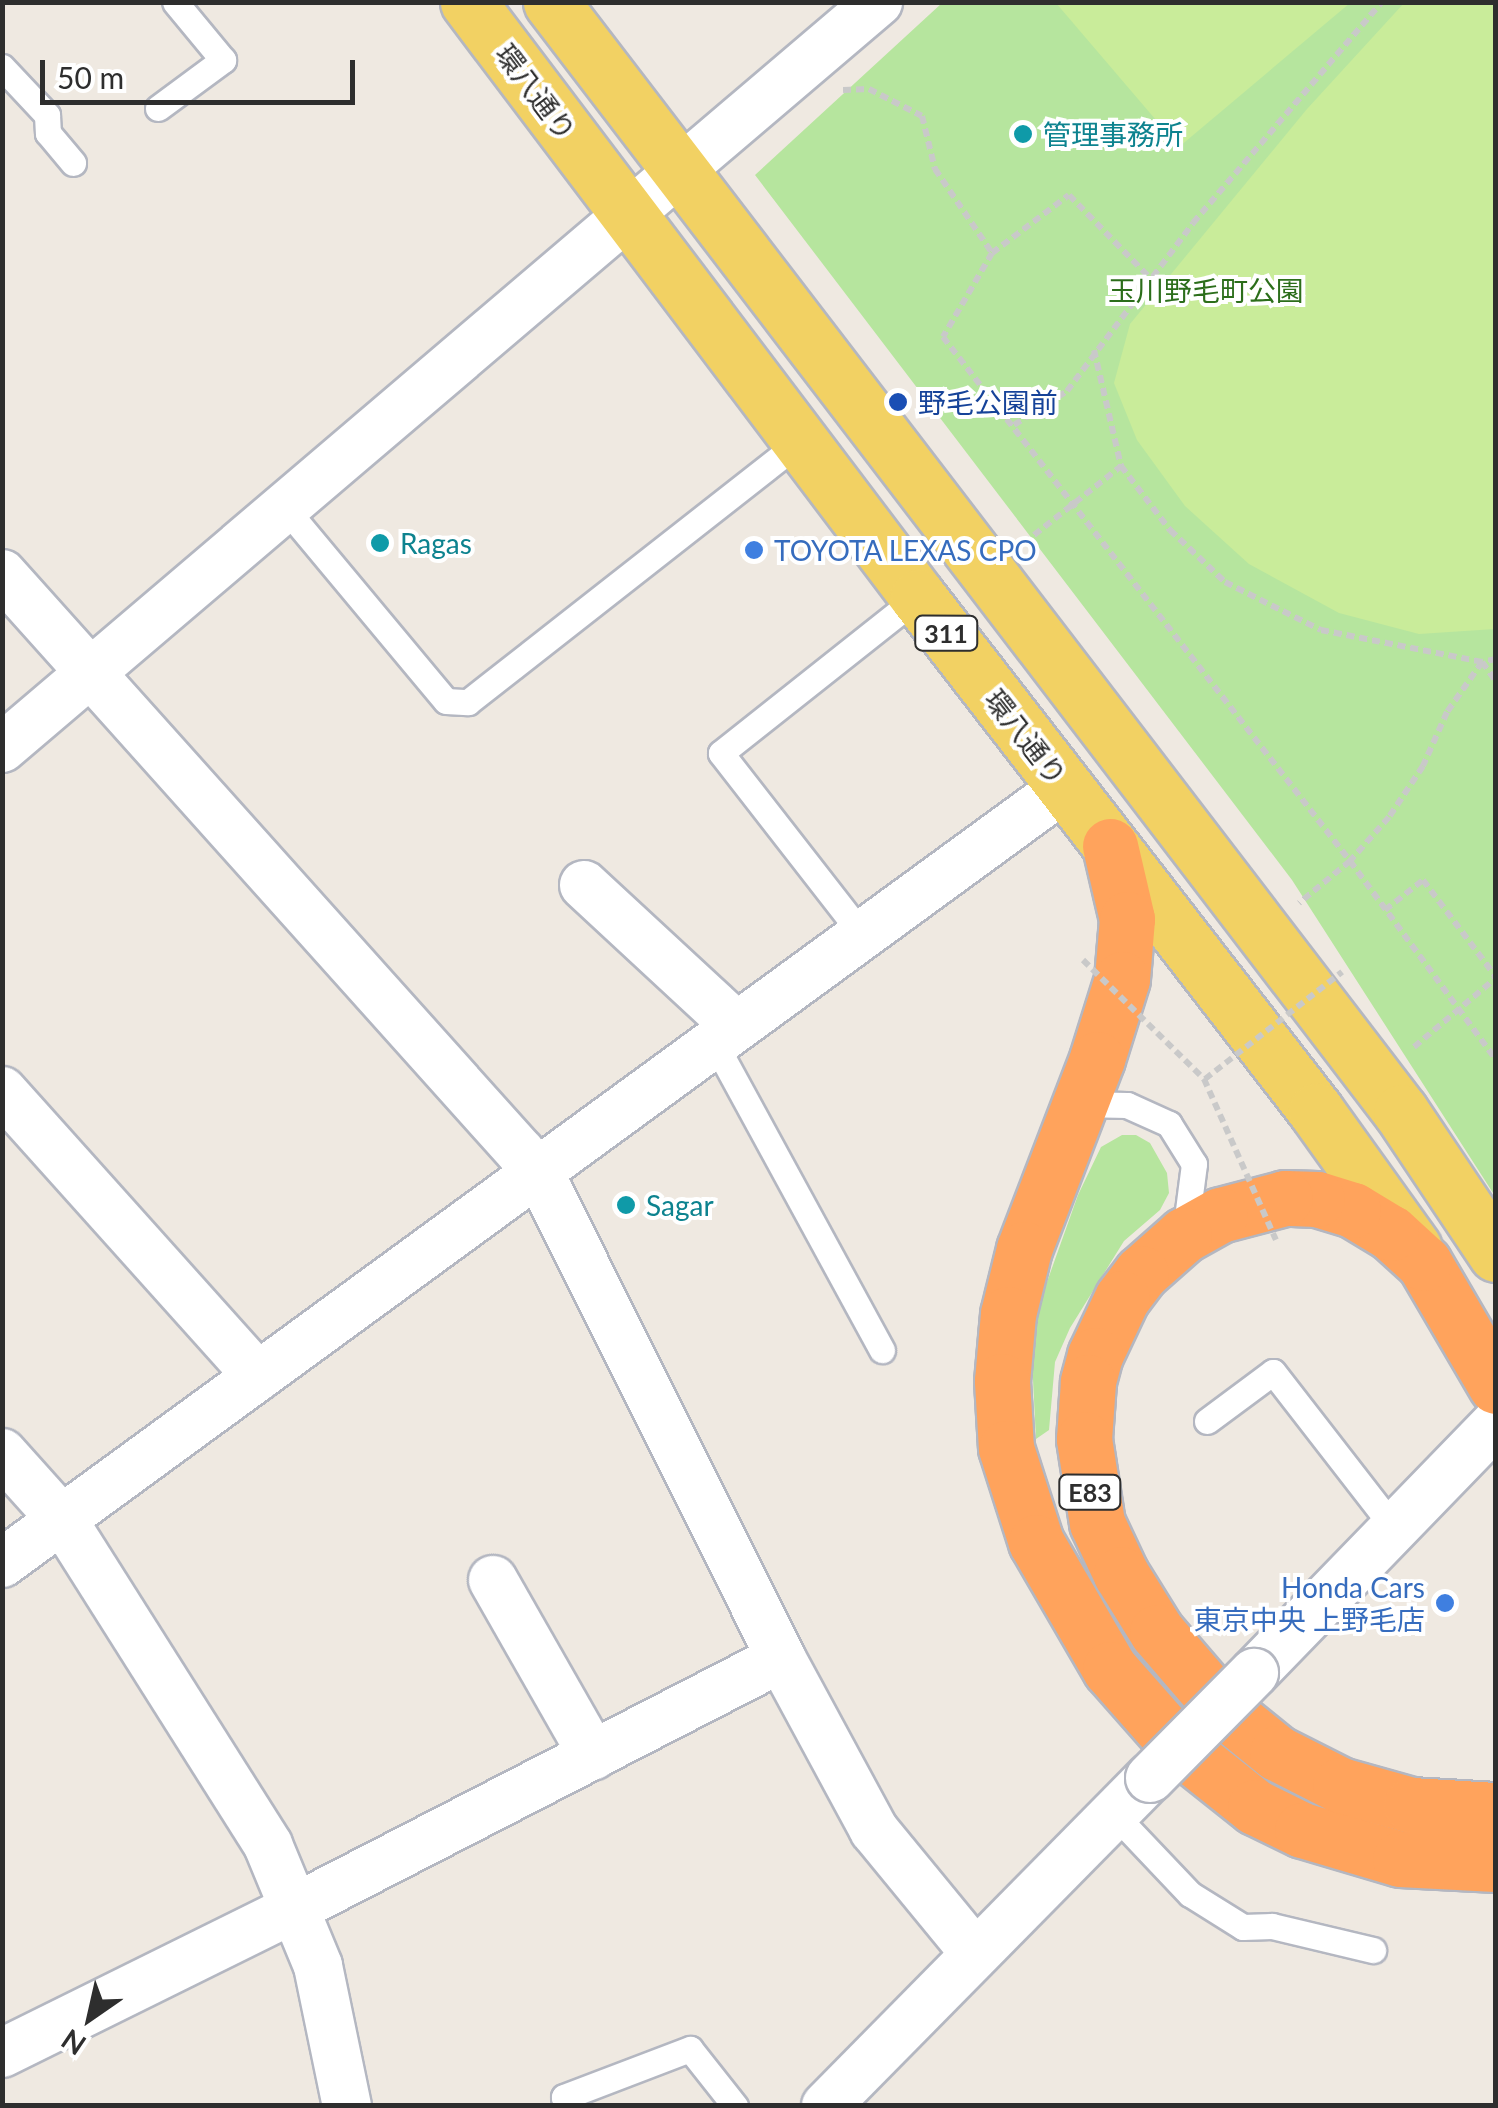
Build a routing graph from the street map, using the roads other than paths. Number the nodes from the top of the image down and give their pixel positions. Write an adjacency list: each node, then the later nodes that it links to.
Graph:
1 (175, 2): 6 (lane)
2 (468, 2): 9 (main road, 環八通り / 311)
3 (551, 2): 8 (main road, 311)
4 (878, 2): 8 (street)
5 (2, 67): 7 (lane)
6 (158, 108)
7 (73, 164)
8 (680, 172): 9 (street); 25 (main road, 311)
9 (629, 215): 10 (main road, 環八通り / 311); 11 (street)
10 (801, 442): 11 (lane); 13 (main road, 環八通り / 311)
11 (285, 508): 14 (street)
12 (2, 574): 14 (street)
13 (918, 597): 16 (main road, 環八通り / 311); 19 (lane)
14 (89, 672): 15 (street); 23 (street)
15 (2, 748)
16 (1065, 787): 17 (main road, 環八通り / 311); 19 (street)
17 (1110, 846): 22 (highway, E83); 26 (main road, 環八通り / 311)
18 (584, 884): 20 (street)
19 (862, 934): 20 (street)
20 (725, 1034): 23 (street); 27 (lane)
21 (2, 1091): 28 (street)
22 (1080, 1104): 24 (lane); 41 (highway, E83)
23 (534, 1174): 28 (street); 37 (street)
24 (1184, 1235): 26 (highway, E83); 39 (highway, E83)
25 (1496, 1254)
26 (1424, 1263): 29 (highway, 環八通り)
27 (882, 1350)
28 (258, 1376): 33 (street)
29 (1496, 1386)
30 (1207, 1421): 34 (lane)
31 (1496, 1422): 34 (street)
32 (2, 1453): 33 (street)
33 (64, 1522): 35 (street); 42 (street)
34 (1394, 1529): 40 (street, bridge)
35 (2, 1563)
36 (493, 1580): 38 (street)
37 (781, 1658): 38 (street); 44 (street)
38 (593, 1755): 42 (street)
39 (1496, 1810)
40 (1115, 1815): 43 (lane); 44 (street)
41 (1496, 1864)
42 (297, 1908): 45 (street); 46 (street)
43 (1373, 1950)
44 (975, 1953): 49 (street)
45 (2, 2053)
46 (348, 2106)
47 (566, 2106): 48 (lane)
48 (735, 2106)
49 (826, 2106)

